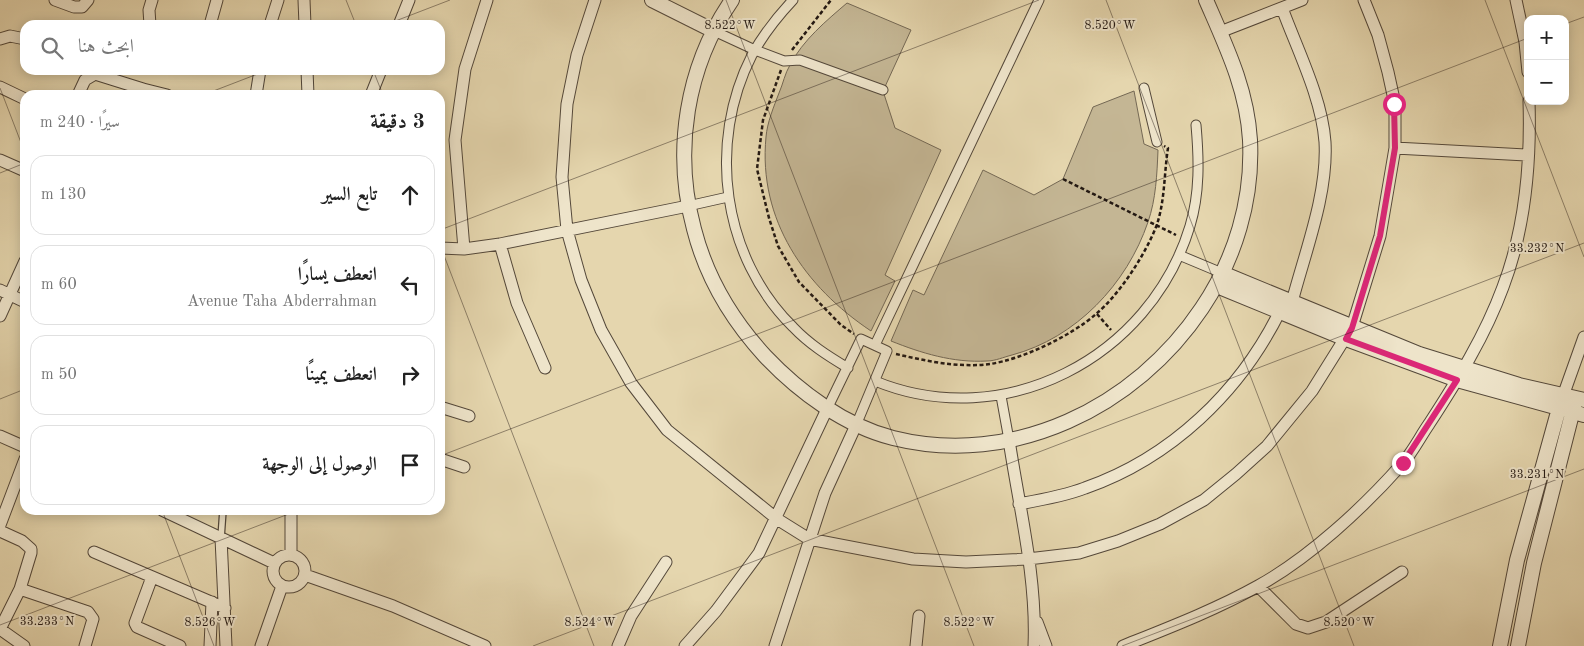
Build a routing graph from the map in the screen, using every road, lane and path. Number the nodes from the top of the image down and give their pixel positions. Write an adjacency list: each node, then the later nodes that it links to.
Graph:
1 (55, 0): 2 (street)
2 (88, 0)
3 (152, 0): 20 (street)
4 (217, 0): 21 (street)
5 (278, 0): 22 (street)
6 (304, 0): 23 (street)
7 (410, 0): 24 (street)
8 (487, 0): 61 (street)
9 (596, 0): 57 (street)
10 (652, 0): 25 (street)
11 (732, 0): 25 (street)
12 (793, 0): 29 (street)
13 (831, 0): 30 (path)
14 (1039, 0): 75 (street)
15 (1206, 0): 26 (street)
16 (1302, 0): 19 (street)
17 (1364, 0): 49 (street)
18 (1516, 0): 31 (street)
19 (1282, 8): 26 (street); 67 (street)
20 (150, 20)
21 (211, 20)
22 (272, 20)
23 (305, 20)
24 (401, 20)
25 (714, 31): 29 (street); 55 (street)
26 (1220, 32): 64 (street)
27 (0, 38): 28 (street)
28 (20, 39)
29 (755, 50): 30 (street); 54 (street)
30 (784, 60): 44 (street); 74 (path)
31 (1527, 60)
32 (88, 75): 39 (street)
33 (98, 75): 40 (street)
34 (259, 75): 41 (street)
35 (307, 75): 42 (street)
36 (379, 75): 43 (street)
37 (0, 87): 45 (street)
38 (1144, 88): 48 (street)
39 (80, 90)
40 (137, 90)
41 (257, 90)
42 (308, 90)
43 (373, 90)
44 (884, 90)
45 (20, 97)
46 (1529, 105): 50 (street)
47 (1196, 125): 58 (street)
48 (1157, 142): 56 (path)
49 (1395, 148): 50 (street); 71 (street)
50 (1527, 155): 79 (street)
51 (0, 160): 52 (street)
52 (20, 169)
53 (1063, 179): 56 (path)
54 (728, 197): 55 (street); 78 (street)
55 (688, 206): 57 (street); 83 (street)
56 (1157, 225): 58 (path); 69 (path)
57 (567, 230): 59 (street); 98 (street)
58 (1185, 240): 62 (street)
59 (500, 244): 61 (street); 77 (street)
60 (445, 248): 61 (street)
61 (464, 249)
62 (1179, 255): 64 (street); 73 (street)
63 (20, 269): 65 (street)
64 (1219, 279): 67 (street); 68 (street); 89 (street)
65 (5, 292): 66 (street); 70 (street)
66 (20, 300)
67 (1292, 302): 71 (street)
68 (1280, 311): 71 (street); 94 (street)
69 (1097, 314): 73 (path); 76 (path)
70 (0, 316)
71 (1349, 333): 79 (street); 105 (street)
72 (1584, 337): 82 (street)
73 (1118, 338): 81 (street)
74 (862, 339): 75 (street); 78 (street)
75 (875, 345): 76 (street)
76 (887, 351): 80 (street)
77 (545, 368)
78 (848, 368): 83 (street)
79 (1460, 374): 82 (street); 85 (street); 112 (street)
80 (875, 381): 81 (street); 87 (street)
81 (1000, 396): 89 (street)
82 (1574, 398): 85 (street)
83 (828, 407): 87 (street); 98 (street)
84 (445, 409): 86 (street)
85 (1572, 413): 134 (street); 135 (street)
86 (469, 416)
87 (857, 423): 89 (street); 102 (street)
88 (0, 436): 90 (street)
89 (1009, 440): 94 (street)
90 (20, 445)
91 (445, 461): 92 (street)
92 (464, 468)
93 (20, 472): 99 (street)
94 (1019, 504): 105 (street)
95 (172, 515): 101 (street)
96 (223, 515): 101 (lane)
97 (291, 515): 104 (street)
98 (777, 519): 102 (street); 128 (street)
99 (0, 525)
100 (0, 531): 113 (street)
101 (221, 538): 107 (street); 116 (street)
102 (808, 539): 105 (street); 129 (street)
103 (94, 552): 110 (street)
104 (291, 554): 107 (street); 109 (street)
105 (1028, 559): 118 (street)
106 (666, 562): 127 (street)
107 (274, 563): 111 (street)
108 (1402, 572): 112 (street)
109 (305, 575): 111 (street); 126 (street)
110 (152, 577): 115 (street); 122 (street)
111 (282, 586): 125 (street)
112 (1258, 586): 133 (street)
113 (20, 589): 114 (street); 121 (street)
114 (5, 602): 119 (street)
115 (212, 602): 116 (street); 123 (street)
116 (225, 608): 124 (street)
117 (919, 616): 130 (street)
118 (1035, 618): 131 (street); 132 (street)
119 (0, 629): 120 (street)
120 (24, 646)
121 (85, 646)
122 (180, 646)
123 (210, 646)
124 (226, 646)
125 (261, 646)
126 (485, 646)
127 (618, 646)
128 (685, 646)
129 (775, 646)
130 (916, 646)
131 (1034, 646)
132 (1046, 646)
133 (1123, 646)
134 (1500, 646)
135 (1518, 646)

